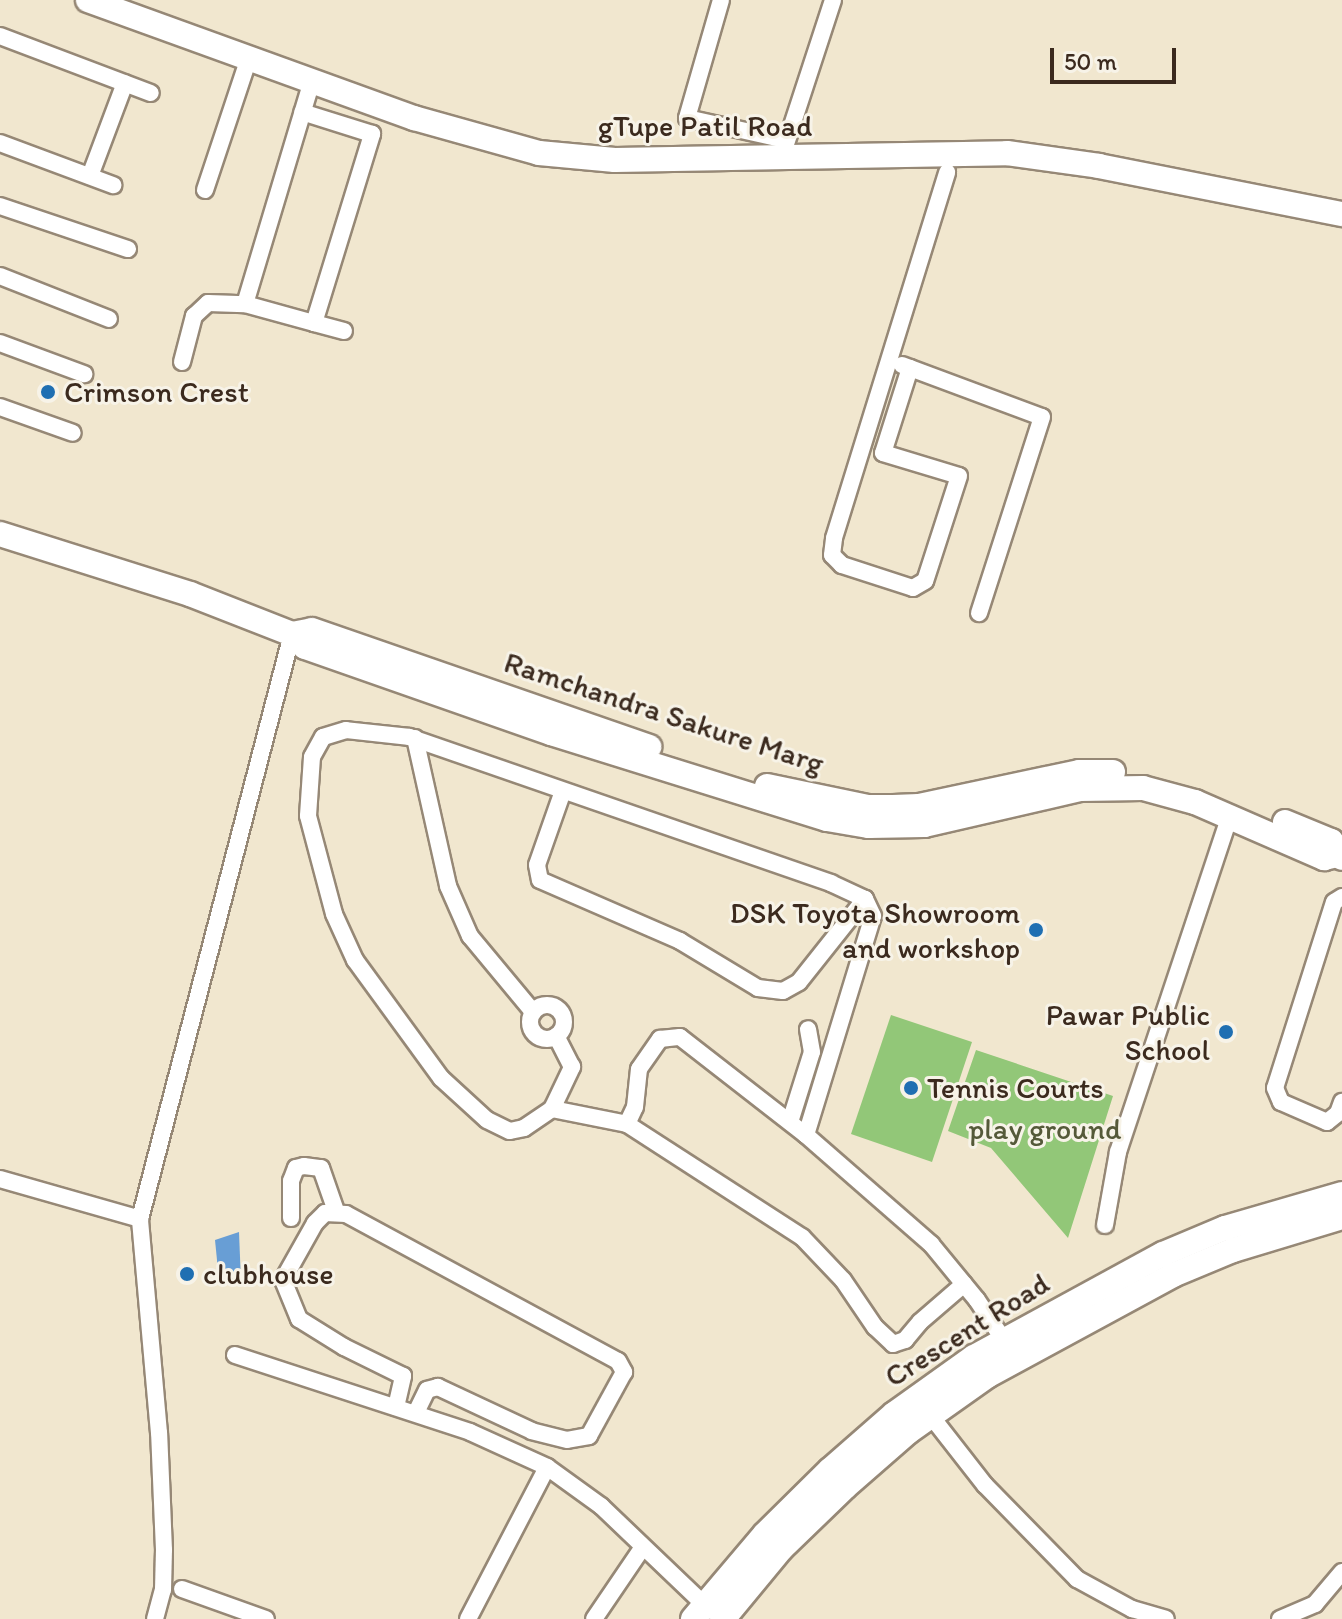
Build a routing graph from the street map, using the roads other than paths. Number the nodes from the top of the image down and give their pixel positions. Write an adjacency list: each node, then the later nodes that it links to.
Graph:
1 (88, 0): 5 (street, gTupe Patil Road)
2 (721, 0): 11 (street)
3 (833, 0): 11 (street)
4 (0, 36): 7 (street)
5 (249, 58): 6 (street, gTupe Patil Road); 15 (street)
6 (312, 81): 9 (street); 11 (street, gTupe Patil Road)
7 (125, 83): 8 (street); 13 (street)
8 (151, 93)
9 (302, 112): 20 (street); 22 (street)
10 (0, 143): 13 (street)
11 (784, 149): 17 (street, gTupe Patil Road)
12 (947, 172): 25 (street)
13 (90, 176): 14 (street)
14 (113, 185)
15 (205, 190)
16 (0, 206): 18 (street)
17 (1342, 214)
18 (128, 249)
19 (0, 276): 21 (street)
20 (245, 304): 22 (street); 26 (street)
21 (109, 319)
22 (314, 323): 23 (street)
23 (344, 331)
24 (0, 343): 28 (street)
25 (889, 360): 27 (street); 27 (street)
26 (182, 362)
27 (910, 368): 32 (street)
28 (84, 374)
29 (0, 407): 30 (street)
30 (73, 433)
31 (0, 534): 33 (street, Ramchandra Sakure Marg)
32 (979, 613)
33 (292, 634): 36 (street, Ramchandra Sakure Marg); 54 (street)
34 (415, 738): 35 (street); 41 (street); 45 (street)
35 (563, 791): 40 (street); 40 (street)
36 (980, 802): 37 (street, Ramchandra Sakure Marg); 38 (street, Ramchandra Sakure Marg)
37 (1230, 816): 38 (street, Ramchandra Sakure Marg); 55 (street)
38 (1340, 857)
39 (1342, 897): 44 (street)
40 (865, 899): 48 (street)
41 (533, 1012): 43 (street); 43 (street)
42 (808, 1029): 46 (street)
43 (556, 1036): 45 (street)
44 (1342, 1102)
45 (552, 1109): 47 (street)
46 (790, 1122): 47 (street); 48 (street)
47 (627, 1124): 56 (street)
48 (806, 1135): 56 (street)
49 (0, 1179): 54 (street)
50 (1342, 1194): 57 (street, Crescent Road)
51 (336, 1211): 53 (street); 59 (street); 60 (street)
52 (1342, 1217): 57 (street, Crescent Road)
53 (291, 1218)
54 (140, 1219): 68 (street)
55 (1105, 1225)
56 (964, 1284): 57 (street)
57 (1010, 1349): 61 (street, Crescent Road); 66 (street, Crescent Road)
58 (235, 1355): 59 (street)
59 (396, 1407): 60 (street)
60 (416, 1413): 62 (street)
61 (931, 1416): 66 (street, Crescent Road); 71 (street)
62 (547, 1467): 63 (street); 69 (street)
63 (643, 1547): 66 (street); 70 (street)
64 (1342, 1572): 72 (street)
65 (182, 1589): 67 (street)
66 (710, 1615)
67 (261, 1618)
68 (155, 1619)
69 (468, 1619)
70 (594, 1619)
71 (1166, 1619)
72 (1280, 1619)

